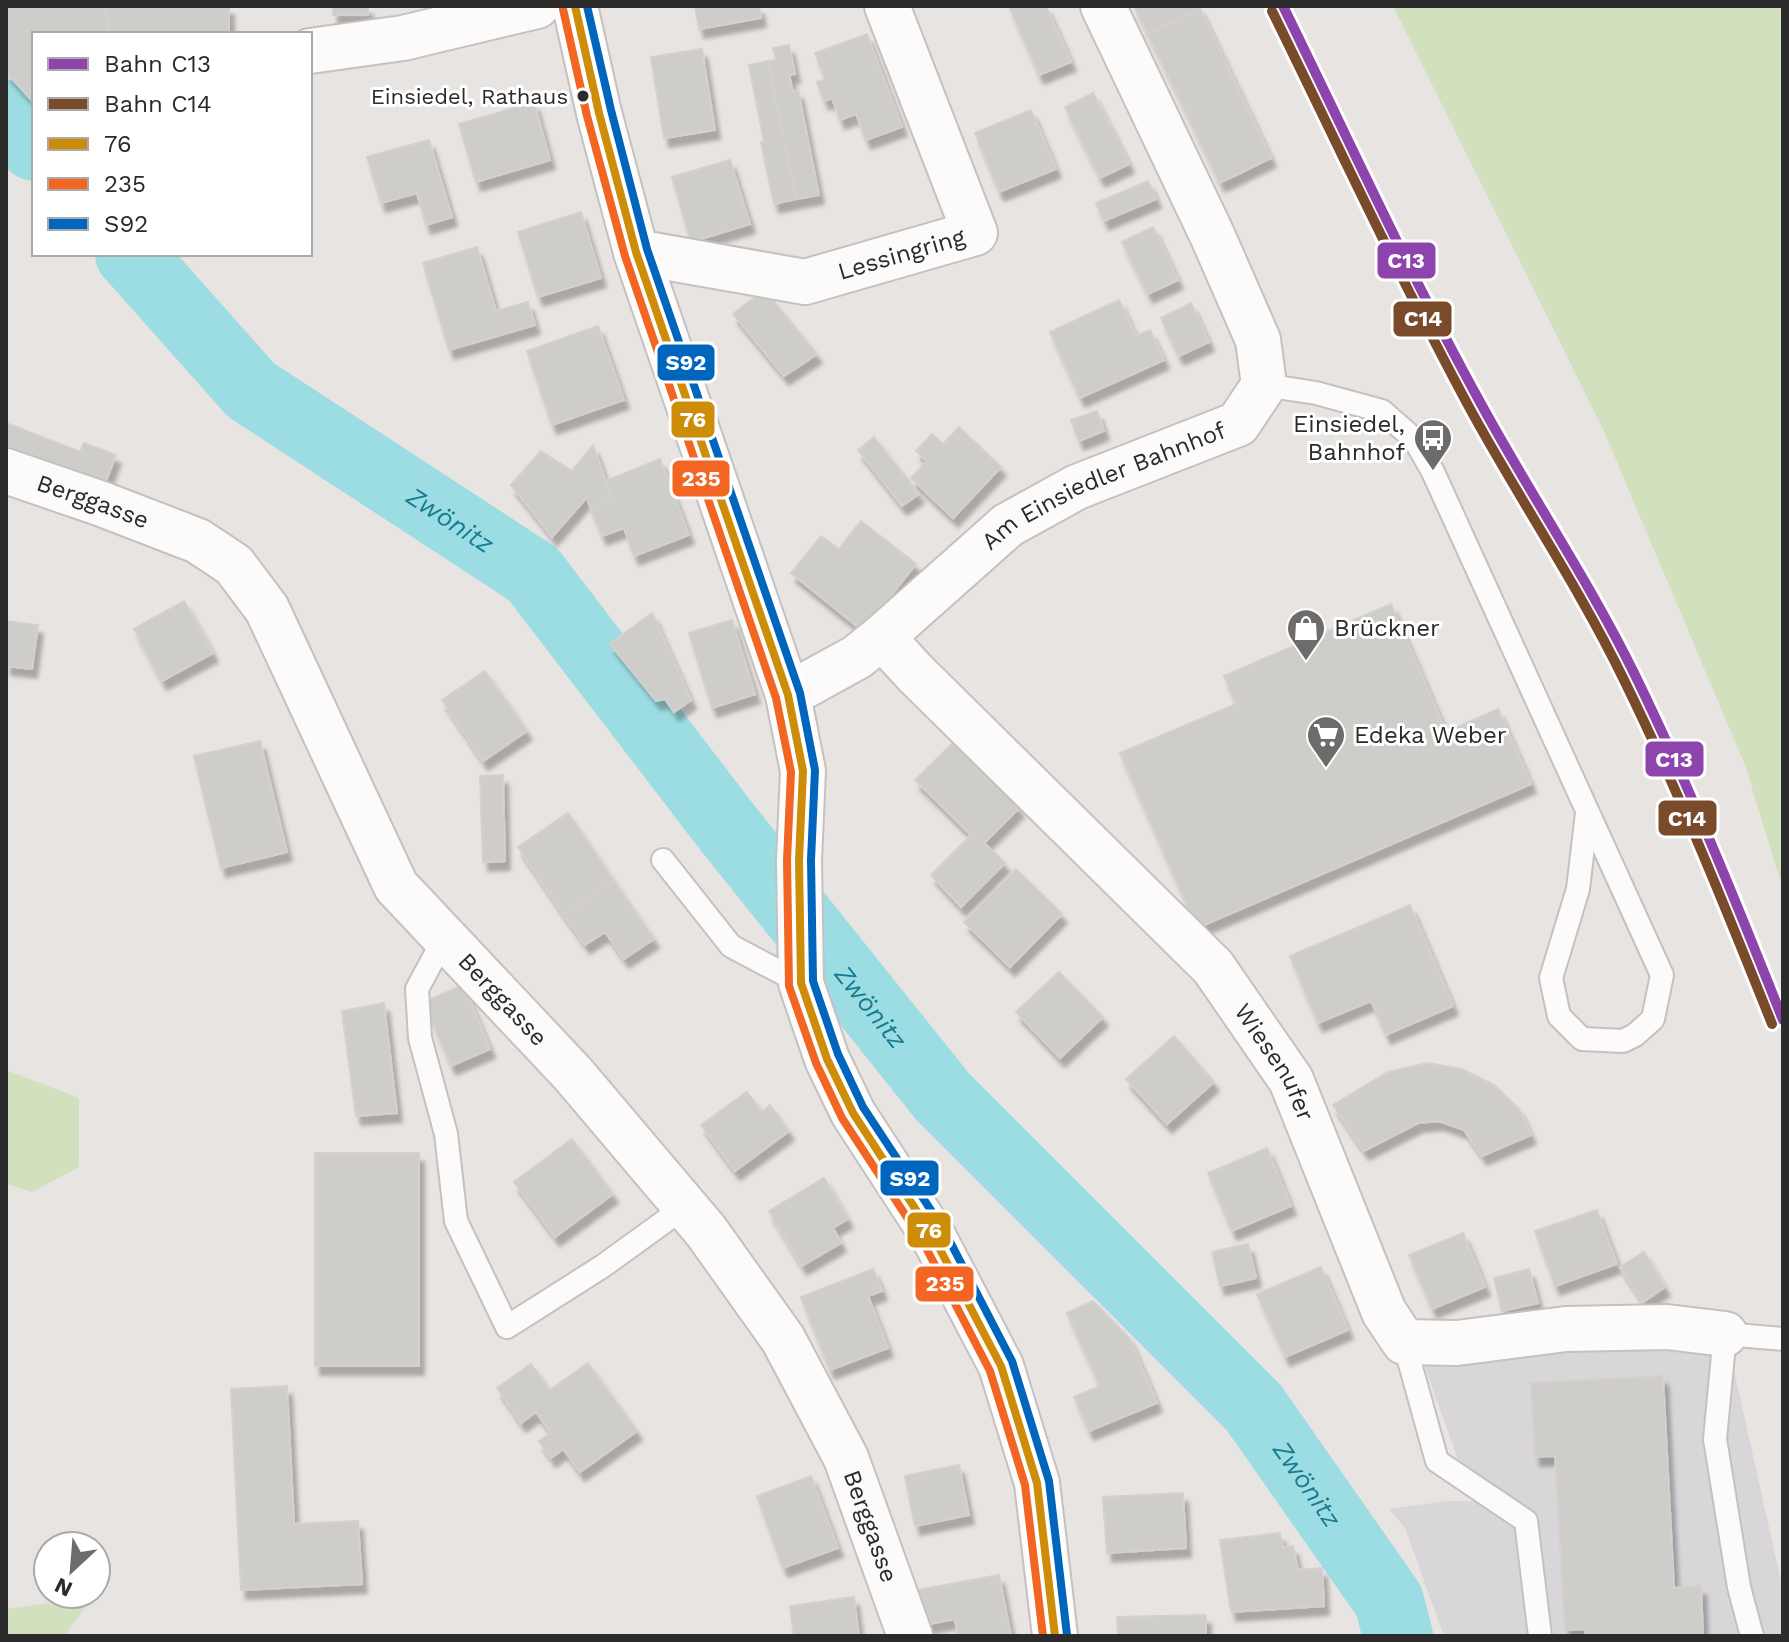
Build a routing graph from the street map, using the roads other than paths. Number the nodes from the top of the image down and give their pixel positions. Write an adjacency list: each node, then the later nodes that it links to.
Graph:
1 (537, 6): 5 (street)
2 (575, 6): 6 (street)
3 (887, 6): 6 (street, Lessingring)
4 (1103, 6): 7 (street)
5 (312, 51)
6 (636, 252): 10 (street)
7 (1264, 385): 9 (street, Am Einsiedler Bahnhof); 11 (lane)
8 (6, 471): 13 (street, Berggasse)
9 (882, 637): 10 (street); 18 (street, Wiesenufer)
10 (788, 695): 14 (street)
11 (1587, 813): 11 (lane)
12 (663, 860): 14 (lane)
13 (445, 937): 15 (street, Berggasse); 15 (lane)
14 (801, 983): 20 (street)
15 (686, 1206): 19 (street, Berggasse)
16 (1725, 1334): 17 (lane); 18 (street); 22 (lane)
17 (1783, 1339)
18 (1404, 1342): 21 (lane)
19 (910, 1636)
20 (1055, 1636)
21 (1540, 1636)
22 (1752, 1636)

